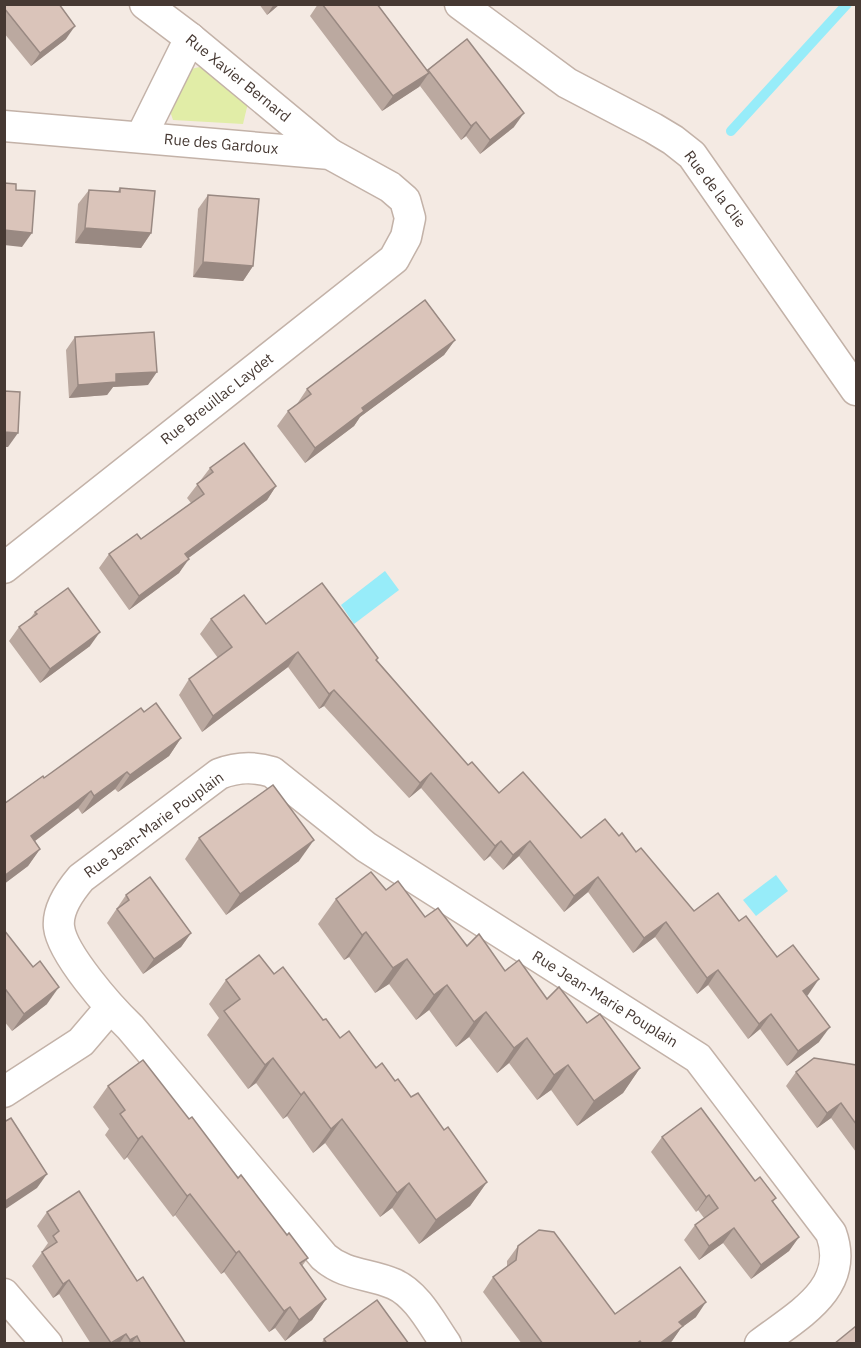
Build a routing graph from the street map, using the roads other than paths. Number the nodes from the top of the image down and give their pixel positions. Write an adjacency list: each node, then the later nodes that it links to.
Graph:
1 (145, 4): 3 (street, Rue Xavier Bernard)
2 (460, 4): 8 (street, Rue de la Clie)
3 (190, 38): 5 (street); 6 (street, Rue Xavier Bernard)
4 (4, 126): 5 (street, Rue des Gardoux)
5 (141, 137): 6 (street, Rue des Gardoux)
6 (330, 153): 7 (street, Rue des Gardoux)
7 (410, 218): 9 (street, Rue Breuillac Laydet)
8 (856, 390)
9 (4, 568)
10 (111, 1008): 11 (street); 14 (street, Rue Jean-Marie Pouplain); 15 (street, Rue Jean-Marie Pouplain)
11 (4, 1092)
12 (4, 1294): 13 (street)
13 (47, 1344)
14 (446, 1344)
15 (760, 1344)

